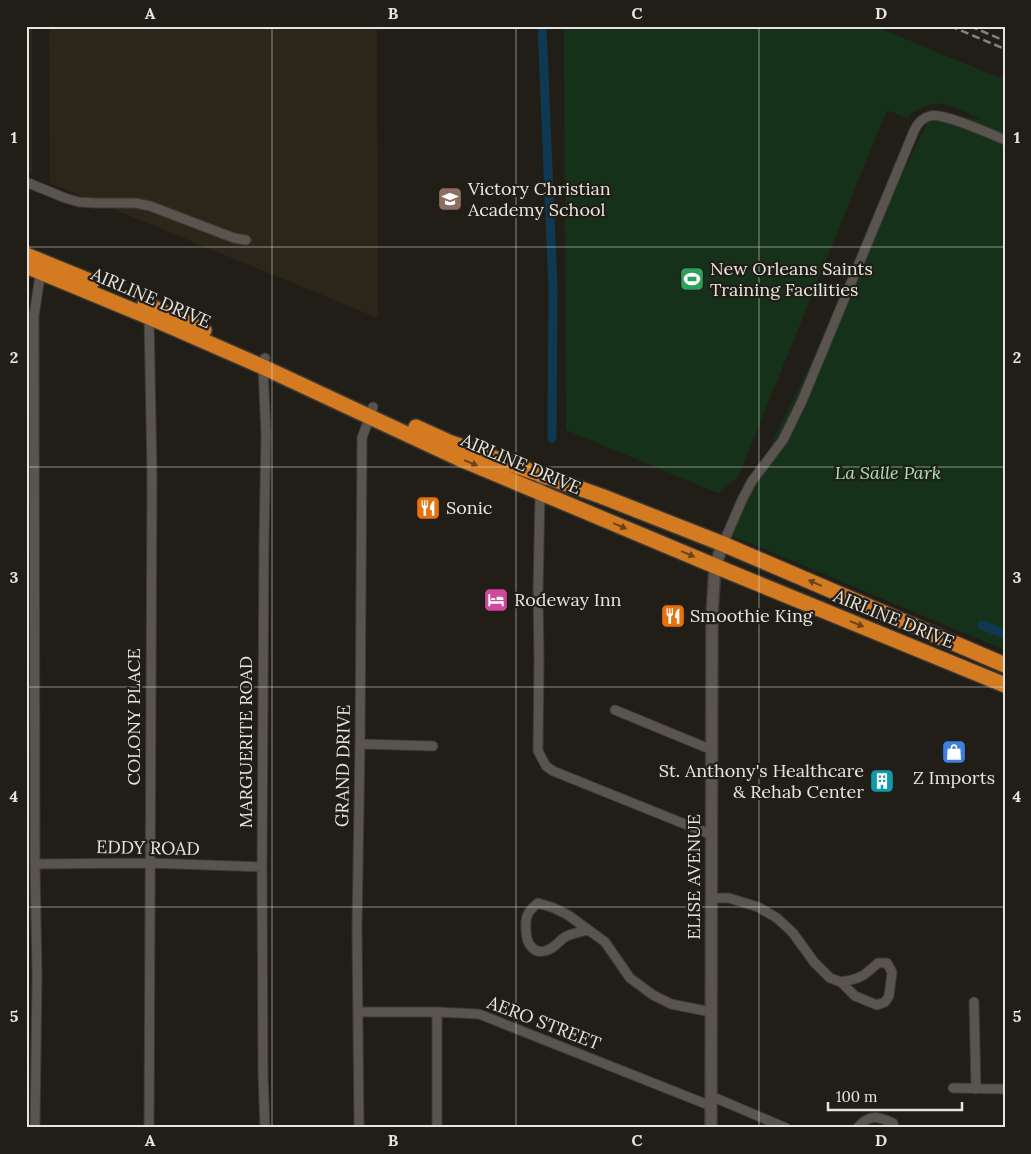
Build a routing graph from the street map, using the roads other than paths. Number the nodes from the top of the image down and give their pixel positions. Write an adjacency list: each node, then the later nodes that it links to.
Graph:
1 (1005, 140): 12 (street)
2 (26, 182): 3 (street)
3 (246, 240)
4 (26, 254): 6 (highway, AIRLINE DRIVE)
5 (26, 266): 6 (highway, AIRLINE DRIVE)
6 (42, 267): 7 (highway, AIRLINE DRIVE); 24 (street)
7 (151, 312): 8 (highway, AIRLINE DRIVE); 23 (street, COLONY PLACE)
8 (264, 362): 9 (highway, AIRLINE DRIVE); 25 (street, MARGUERITE ROAD)
9 (372, 412): 10 (highway, AIRLINE DRIVE); 11 (highway, AIRLINE DRIVE, one-way to 11); 19 (street, GRAND DRIVE)
10 (542, 474): 11 (street); 12 (highway, AIRLINE DRIVE)
11 (540, 493): 13 (highway, AIRLINE DRIVE, one-way to 13); 22 (street)
12 (724, 544): 13 (street, ELISE AVENUE); 14 (highway, AIRLINE DRIVE, one-way to 12)
13 (715, 566): 15 (highway, AIRLINE DRIVE, one-way to 15); 21 (street, ELISE AVENUE)
14 (949, 641): 15 (highway); 16 (highway, AIRLINE DRIVE)
15 (940, 658): 17 (highway, AIRLINE DRIVE)
16 (1005, 665)
17 (1005, 685)
18 (615, 710): 21 (street)
19 (360, 744): 20 (street); 30 (street, GRAND DRIVE)
20 (433, 746)
21 (712, 750): 22 (street, ELISE AVENUE)
22 (712, 835): 26 (street, ELISE AVENUE)
23 (149, 863): 24 (street, EDDY ROAD); 25 (street, EDDY ROAD); 38 (street, COLONY PLACE)
24 (35, 864): 37 (street)
25 (262, 867): 39 (street, MARGUERITE ROAD)
26 (711, 898): 28 (street); 32 (street, ELISE AVENUE)
27 (588, 930): 27 (street); 32 (street)
28 (841, 982): 28 (street)
29 (974, 1002): 34 (street)
30 (358, 1012): 31 (street, AERO STREET); 40 (street, GRAND DRIVE)
31 (437, 1012): 36 (street, AERO STREET); 41 (street)
32 (711, 1012): 36 (street, ELISE AVENUE)
33 (953, 1088): 34 (street)
34 (976, 1089): 35 (street)
35 (1005, 1089)
36 (711, 1101): 42 (street, ELISE AVENUE); 43 (street, AERO STREET)
37 (35, 1128)
38 (149, 1128)
39 (265, 1128)
40 (359, 1128)
41 (437, 1128)
42 (711, 1128)
43 (786, 1128)
44 (857, 1128): 45 (street)
45 (894, 1128)

